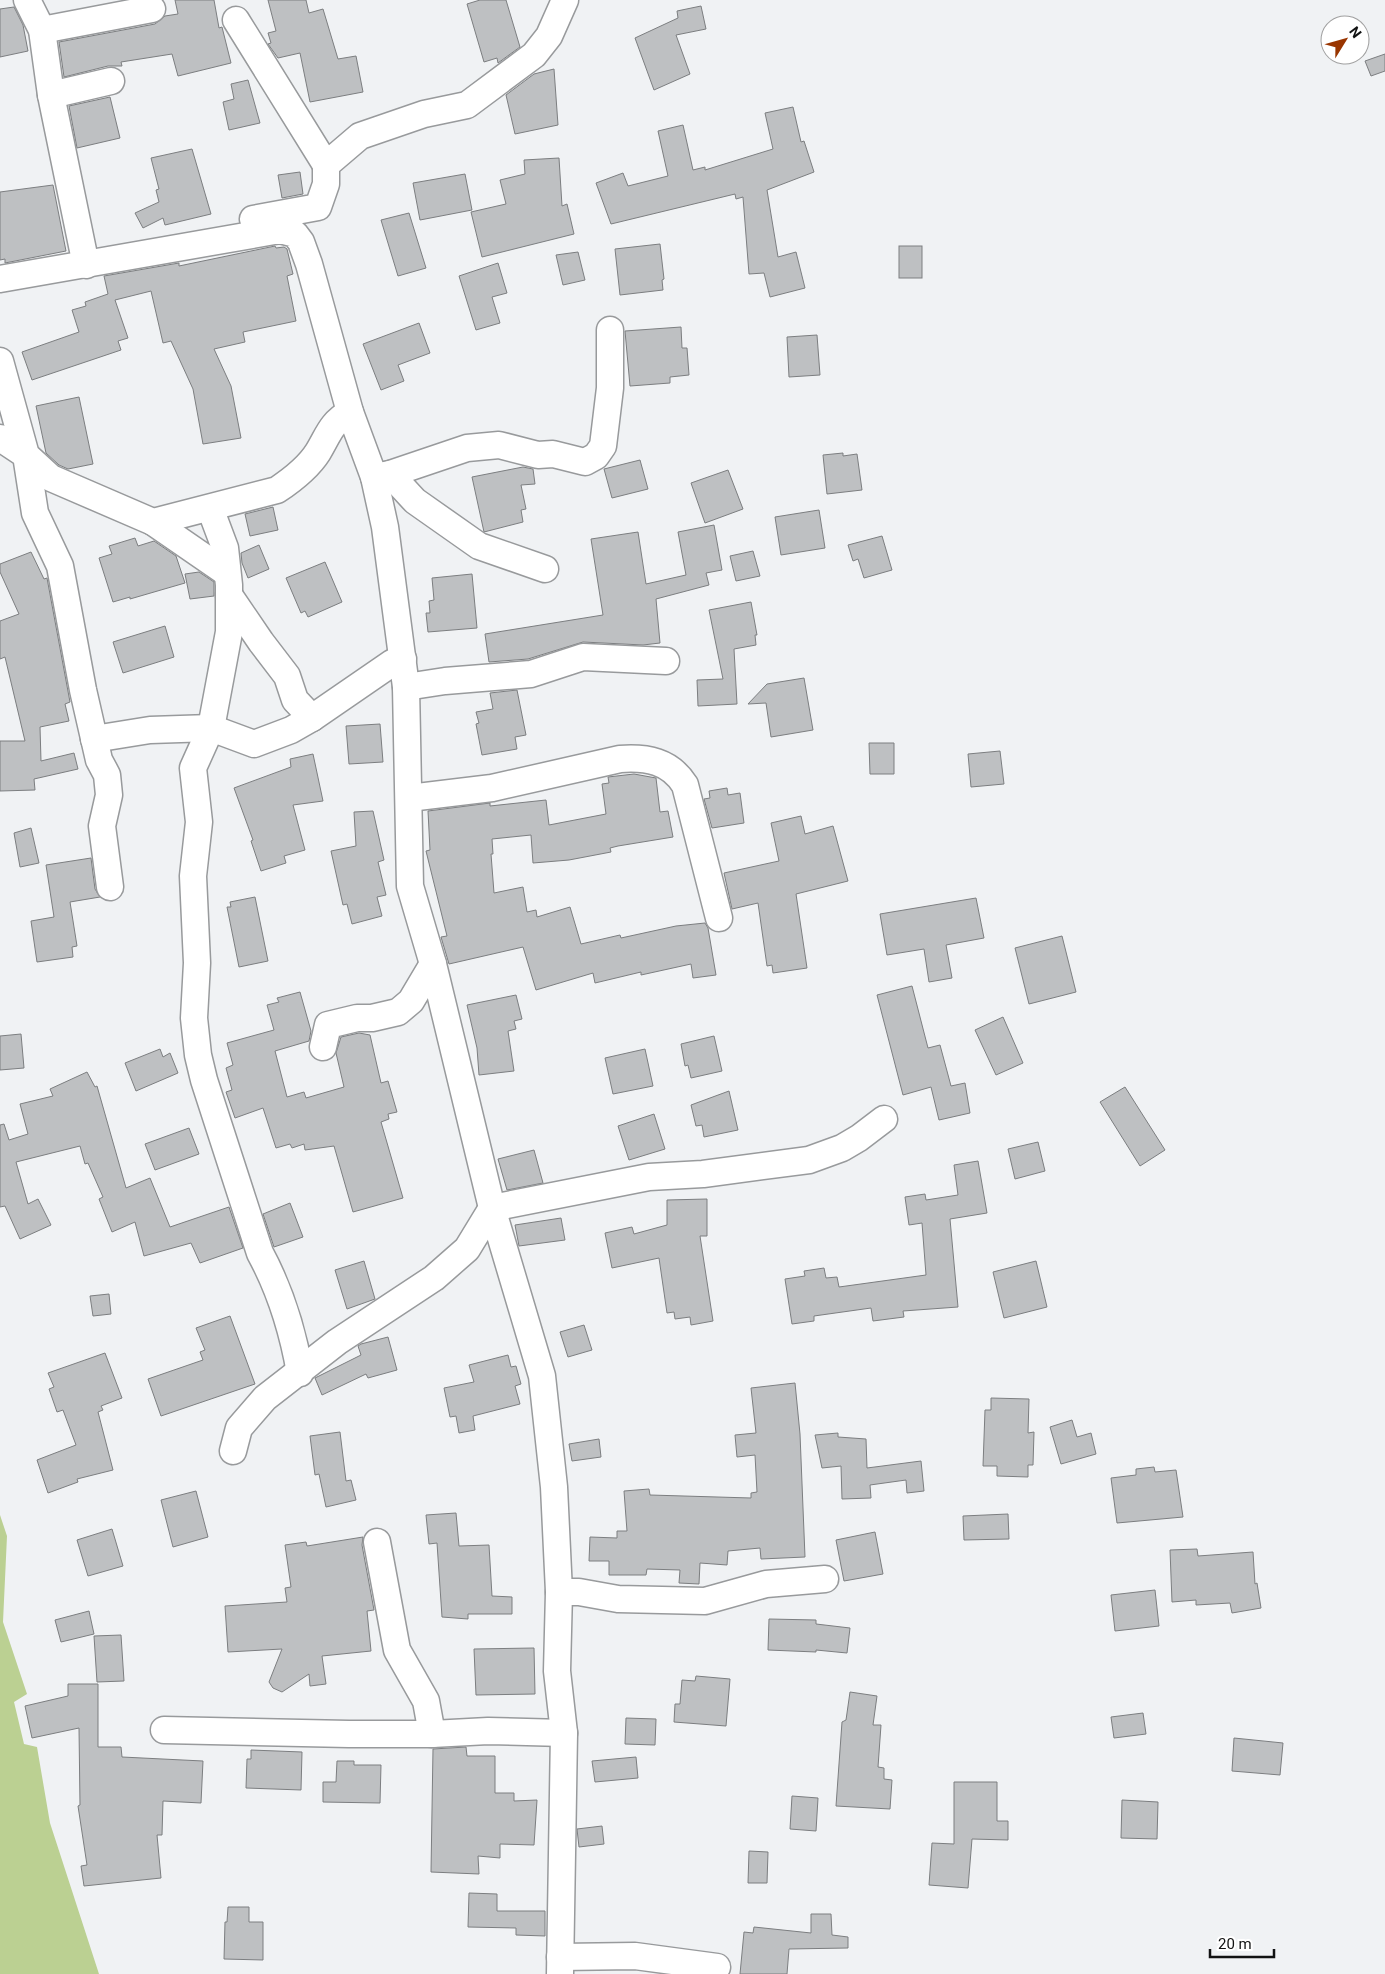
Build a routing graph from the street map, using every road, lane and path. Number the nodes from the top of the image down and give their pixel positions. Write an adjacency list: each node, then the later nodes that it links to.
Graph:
1 (27, 0): 5 (street)
2 (565, 0): 8 (street)
3 (152, 9): 5 (street)
4 (236, 20): 8 (street)
5 (42, 30): 7 (street)
6 (111, 81): 7 (street)
7 (51, 95): 9 (street)
8 (326, 165): 9 (street)
9 (84, 258): 10 (street); 13 (street)
10 (0, 279)
11 (610, 330): 16 (street)
12 (0, 361): 15 (street)
13 (350, 412): 16 (street); 17 (street)
14 (0, 438): 15 (street)
15 (26, 455): 18 (street); 26 (street)
16 (382, 476): 19 (street); 21 (street)
17 (210, 508): 18 (street); 20 (street)
18 (153, 522): 20 (street)
19 (545, 569)
20 (228, 584): 24 (street); 25 (street)
21 (402, 658): 23 (street); 24 (street)
22 (666, 661): 23 (street)
23 (406, 687): 27 (street)
24 (312, 718): 25 (street)
25 (211, 728): 26 (street); 34 (street)
26 (94, 738): 28 (street)
27 (409, 798): 29 (street); 30 (street)
28 (110, 888)
29 (719, 918)
30 (433, 964): 31 (street); 33 (street)
31 (322, 1047)
32 (884, 1119): 33 (street)
33 (492, 1208): 34 (street); 38 (street)
34 (300, 1373): 35 (street)
35 (233, 1451)
36 (377, 1542): 41 (street)
37 (825, 1579): 38 (street)
38 (559, 1592): 40 (street)
39 (164, 1730): 41 (street)
40 (564, 1733): 41 (street); 42 (street)
41 (432, 1734)
42 (560, 1966): 43 (street)
43 (717, 1967)

